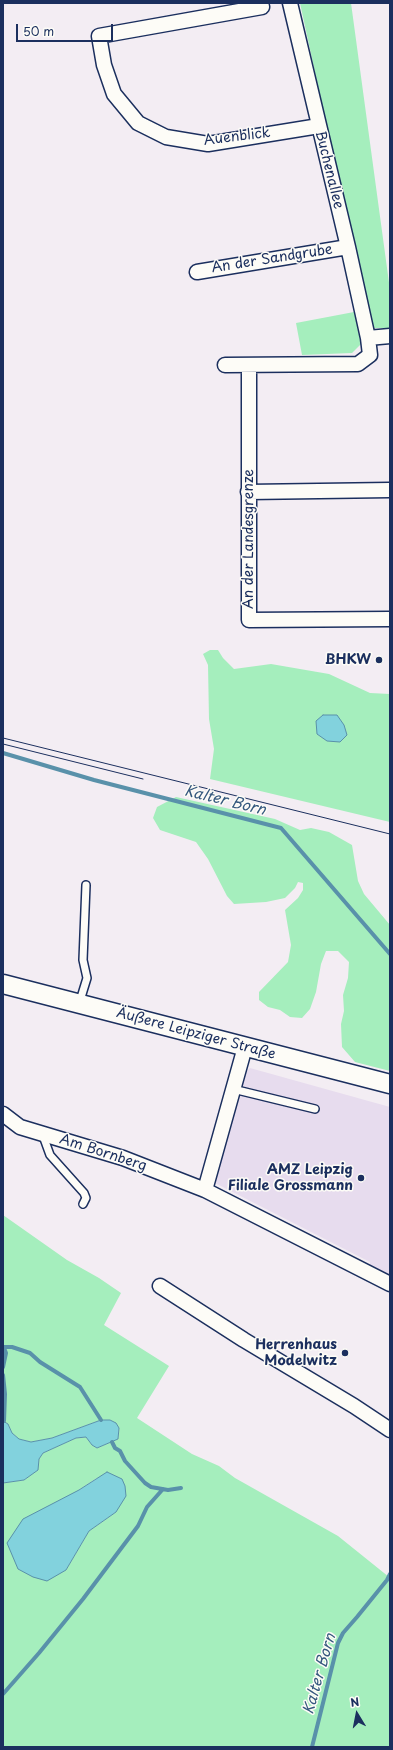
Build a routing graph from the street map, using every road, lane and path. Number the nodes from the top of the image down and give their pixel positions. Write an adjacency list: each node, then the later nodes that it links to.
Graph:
1 (261, 3): 3 (street, Auenblick)
2 (290, 3): 3 (street, Buchenallee)
3 (319, 126): 4 (street, Buchenallee)
4 (348, 247): 5 (street, An der Sandgrube); 7 (street, Buchenallee)
5 (197, 272)
6 (390, 336): 7 (street)
7 (368, 338): 9 (street)
8 (225, 365): 9 (street)
9 (249, 365): 11 (street, An der Landesgrenze)
10 (390, 490): 11 (street)
11 (248, 492): 12 (street, An der Landesgrenze)
12 (390, 619)
13 (86, 885): 15 (lane)
14 (3, 984): 15 (street, Äußere Leipziger Straße)
15 (79, 1004): 16 (street, Äußere Leipziger Straße)
16 (245, 1047): 17 (street, Äußere Leipziger Straße); 18 (street)
17 (390, 1084)
18 (234, 1089): 19 (lane); 22 (street)
19 (315, 1109)
20 (3, 1114): 21 (street, Am Bornberg)
21 (42, 1133): 22 (street, Am Bornberg); 23 (lane)
22 (205, 1190): 24 (street, Am Bornberg)
23 (83, 1204)
24 (390, 1284)
25 (160, 1286): 26 (street)
26 (390, 1430)

